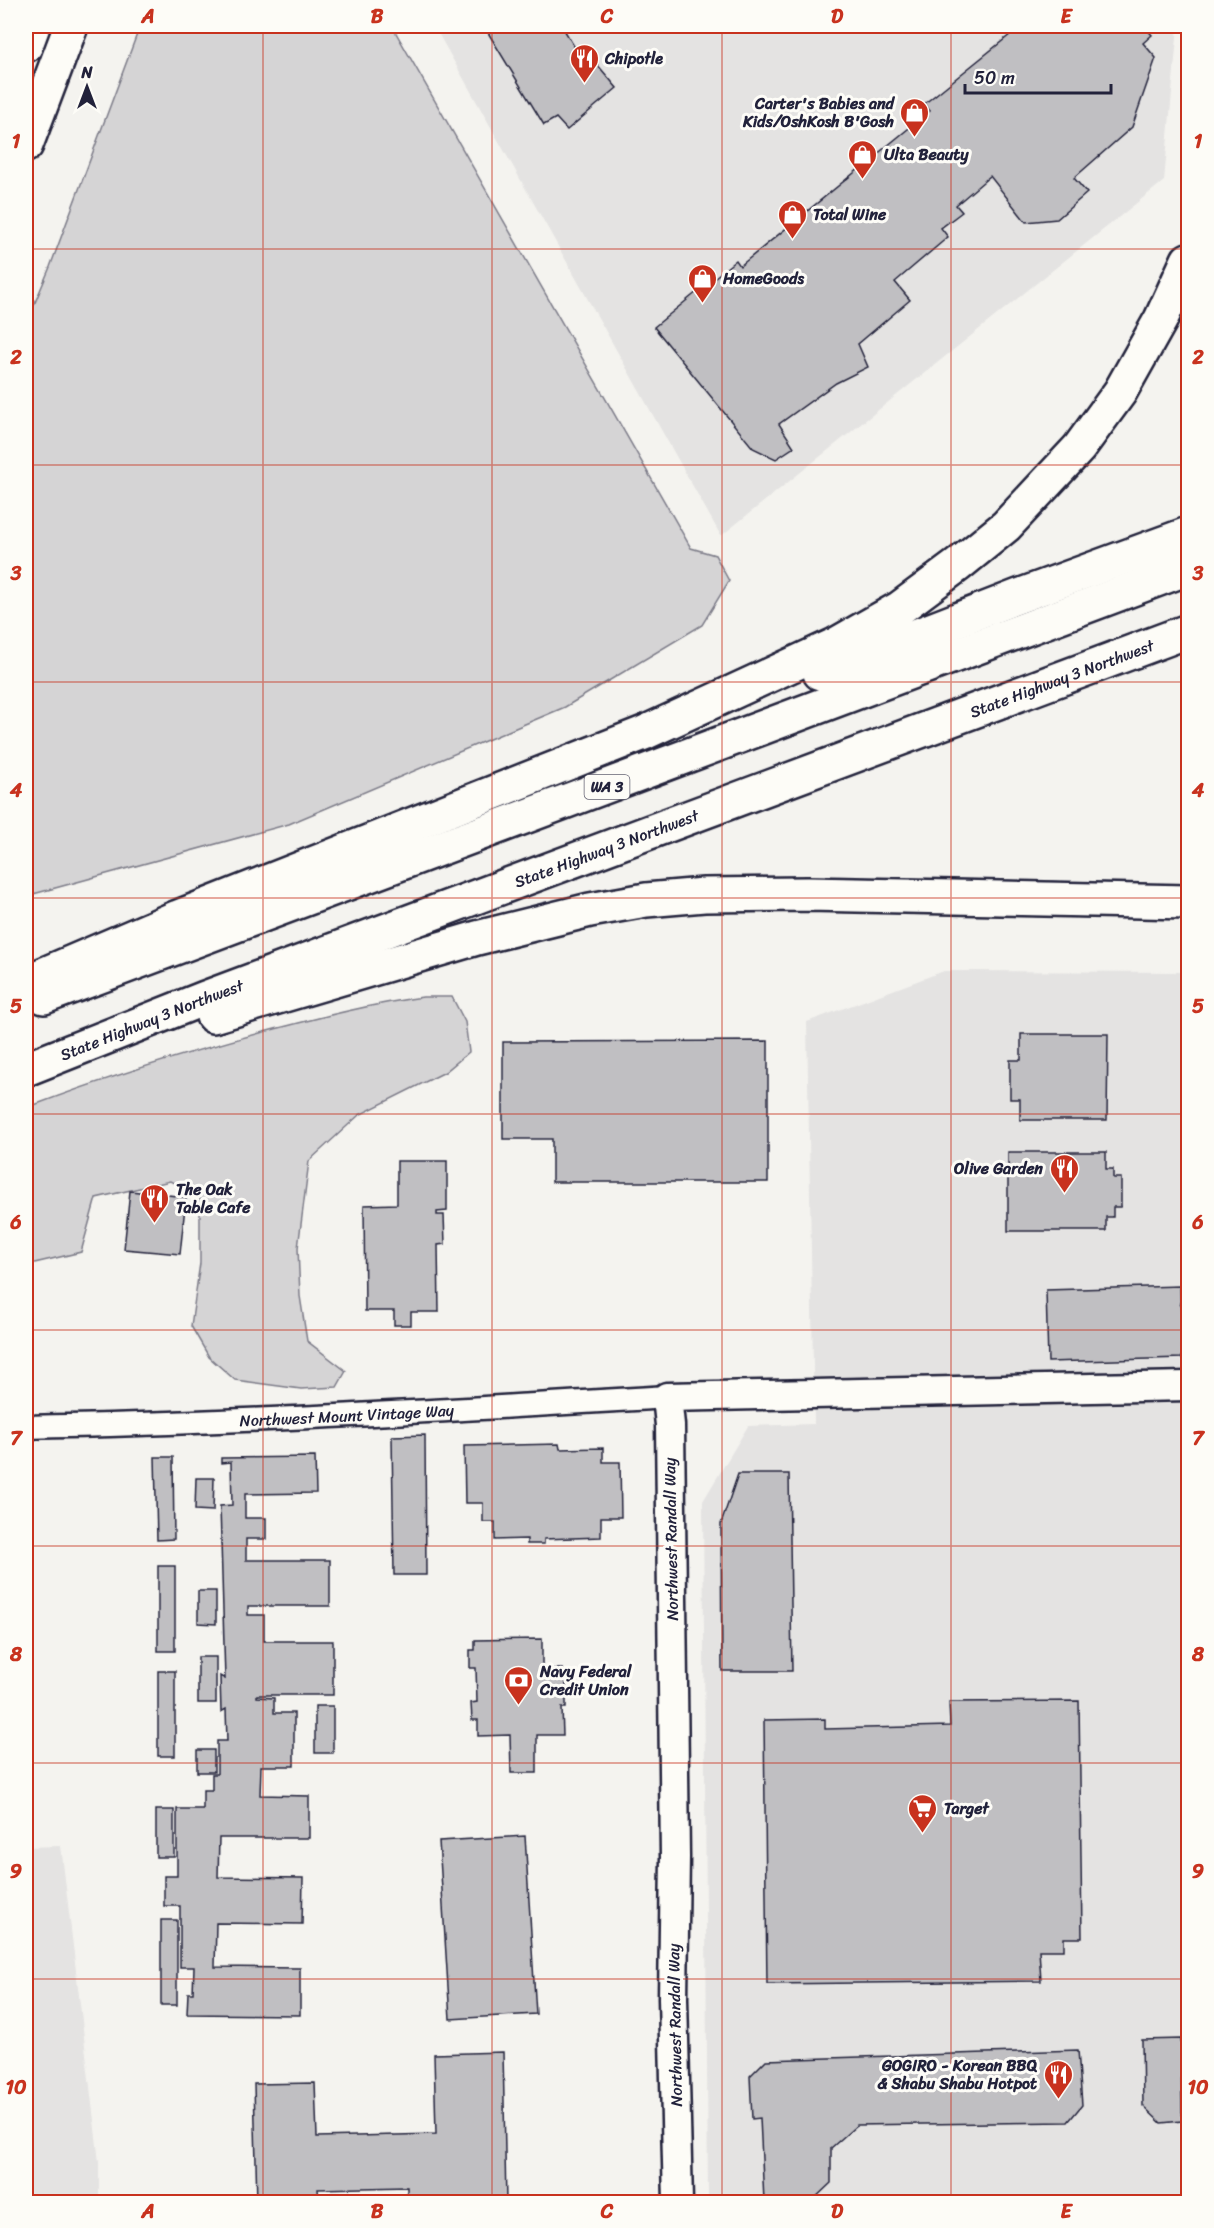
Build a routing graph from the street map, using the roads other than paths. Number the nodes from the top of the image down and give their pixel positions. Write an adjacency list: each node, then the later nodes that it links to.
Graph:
1 (33, 26): 3 (main road)
2 (71, 26): 4 (main road)
3 (26, 45)
4 (26, 145)
5 (1188, 260): 9 (main road)
6 (1188, 534): 9 (main road)
7 (1188, 568): 12 (main road, WA 3)
8 (1188, 631): 13 (main road, State Highway 3 Northwest)
9 (644, 733): 11 (main road)
10 (1188, 902): 13 (main road)
11 (26, 982)
12 (26, 1004)
13 (36, 1065)
14 (1188, 1386): 15 (street)
15 (668, 1397): 16 (street, Northwest Mount Vintage Way); 17 (street, Northwest Randall Way)
16 (26, 1427)
17 (678, 2202)

